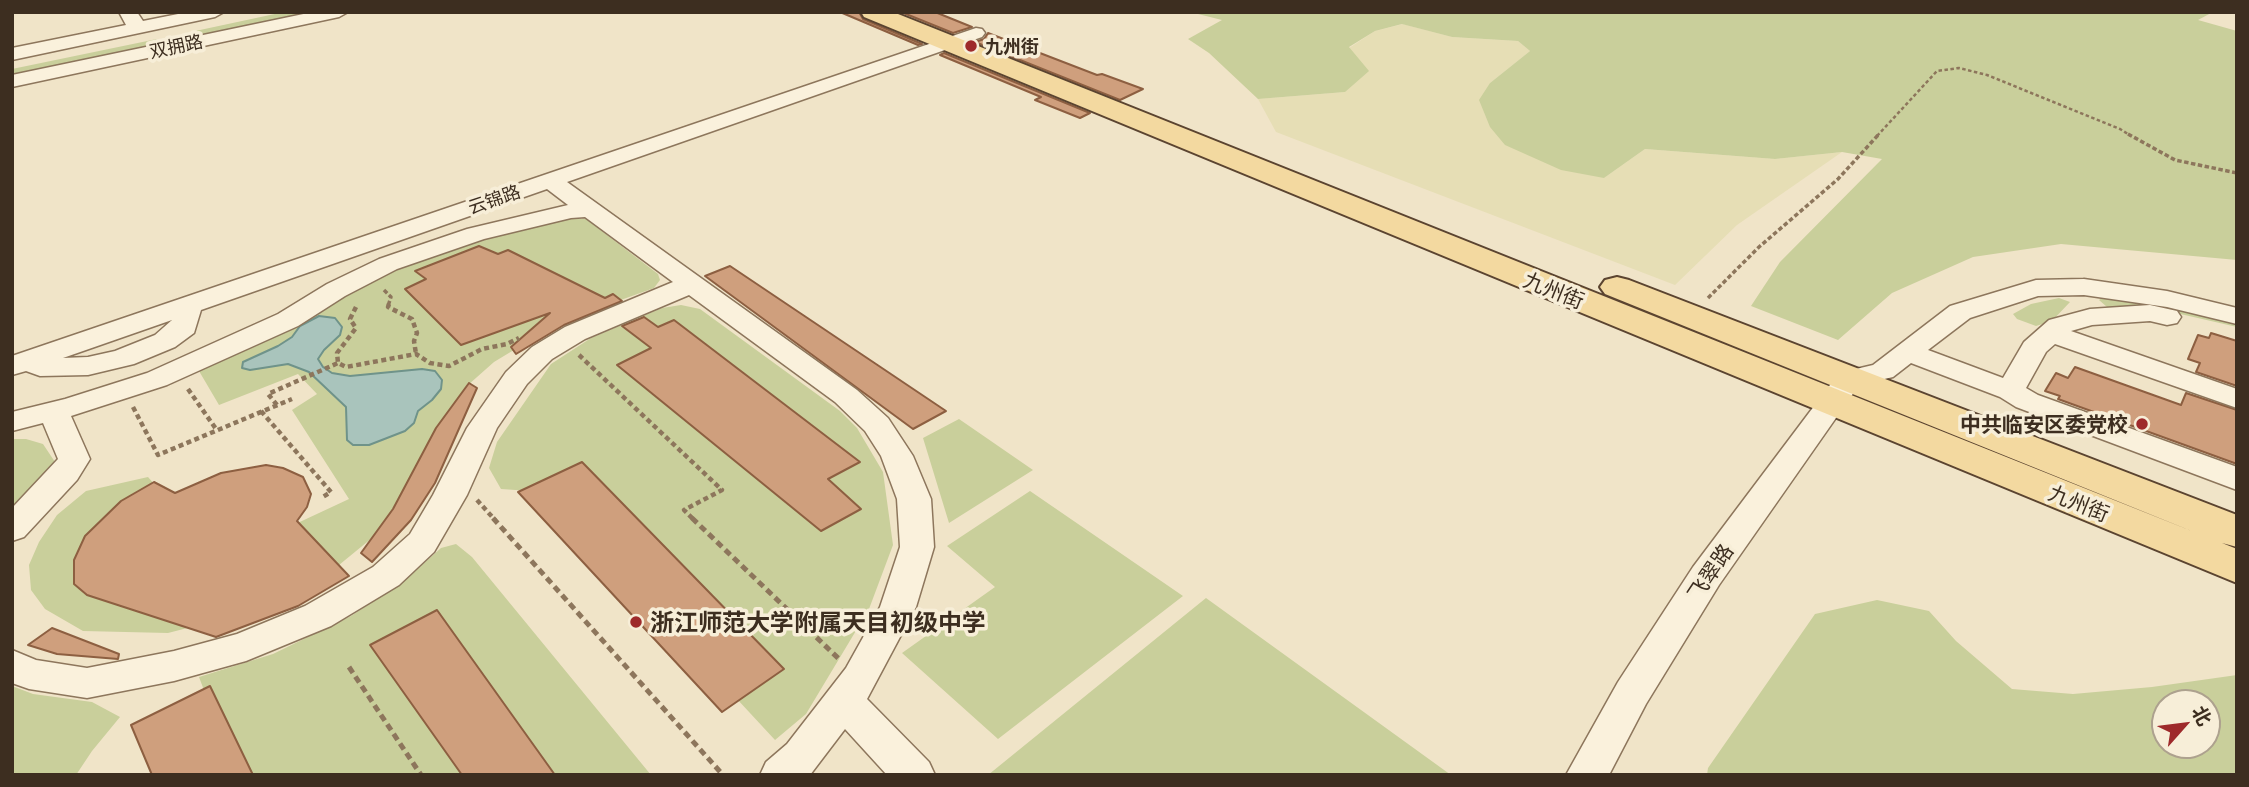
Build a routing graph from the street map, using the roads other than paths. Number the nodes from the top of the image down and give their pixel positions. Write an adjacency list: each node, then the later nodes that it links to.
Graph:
1 (215, 12): 7 (street)
2 (263, 12): 7 (street)
3 (339, 12): 7 (street, 双拥路)
4 (872, 12): 8 (main road, 九州街)
5 (923, 12): 8 (main road, 九州街)
6 (130, 20): 7 (street); 9 (street)
7 (175, 27): 10 (street); 11 (street, 双拥路)
8 (961, 38): 12 (street, 云锦路); 25 (main road, 九州街); 25 (main road, 九州街)
9 (12, 54)
10 (12, 65)
11 (12, 81)
12 (549, 180): 13 (street); 16 (street, 云锦路)
13 (582, 204): 14 (street); 24 (street)
14 (692, 284): 34 (street); 35 (street)
15 (2067, 288): 17 (street); 18 (street); 22 (street)
16 (189, 305): 21 (street); 23 (street, 云锦路)
17 (2237, 316)
18 (2090, 317): 19 (street); 20 (street)
19 (2049, 333): 26 (street); 27 (street)
20 (2237, 335)
21 (140, 351): 23 (street); 24 (street)
22 (1908, 352): 25 (street); 26 (street)
23 (20, 363)
24 (166, 375): 28 (street)
25 (1839, 390): 32 (main road, 九州街); 33 (main road, 九州街); 38 (street, 飞翠路)
26 (2010, 391): 30 (street)
27 (2237, 399)
28 (53, 411): 29 (street); 31 (street)
29 (12, 422)
30 (2237, 479)
31 (12, 529)
32 (2237, 533)
33 (2237, 567)
34 (12, 664)
35 (852, 690): 36 (street); 37 (street)
36 (780, 775)
37 (914, 775)
38 (1587, 775)

